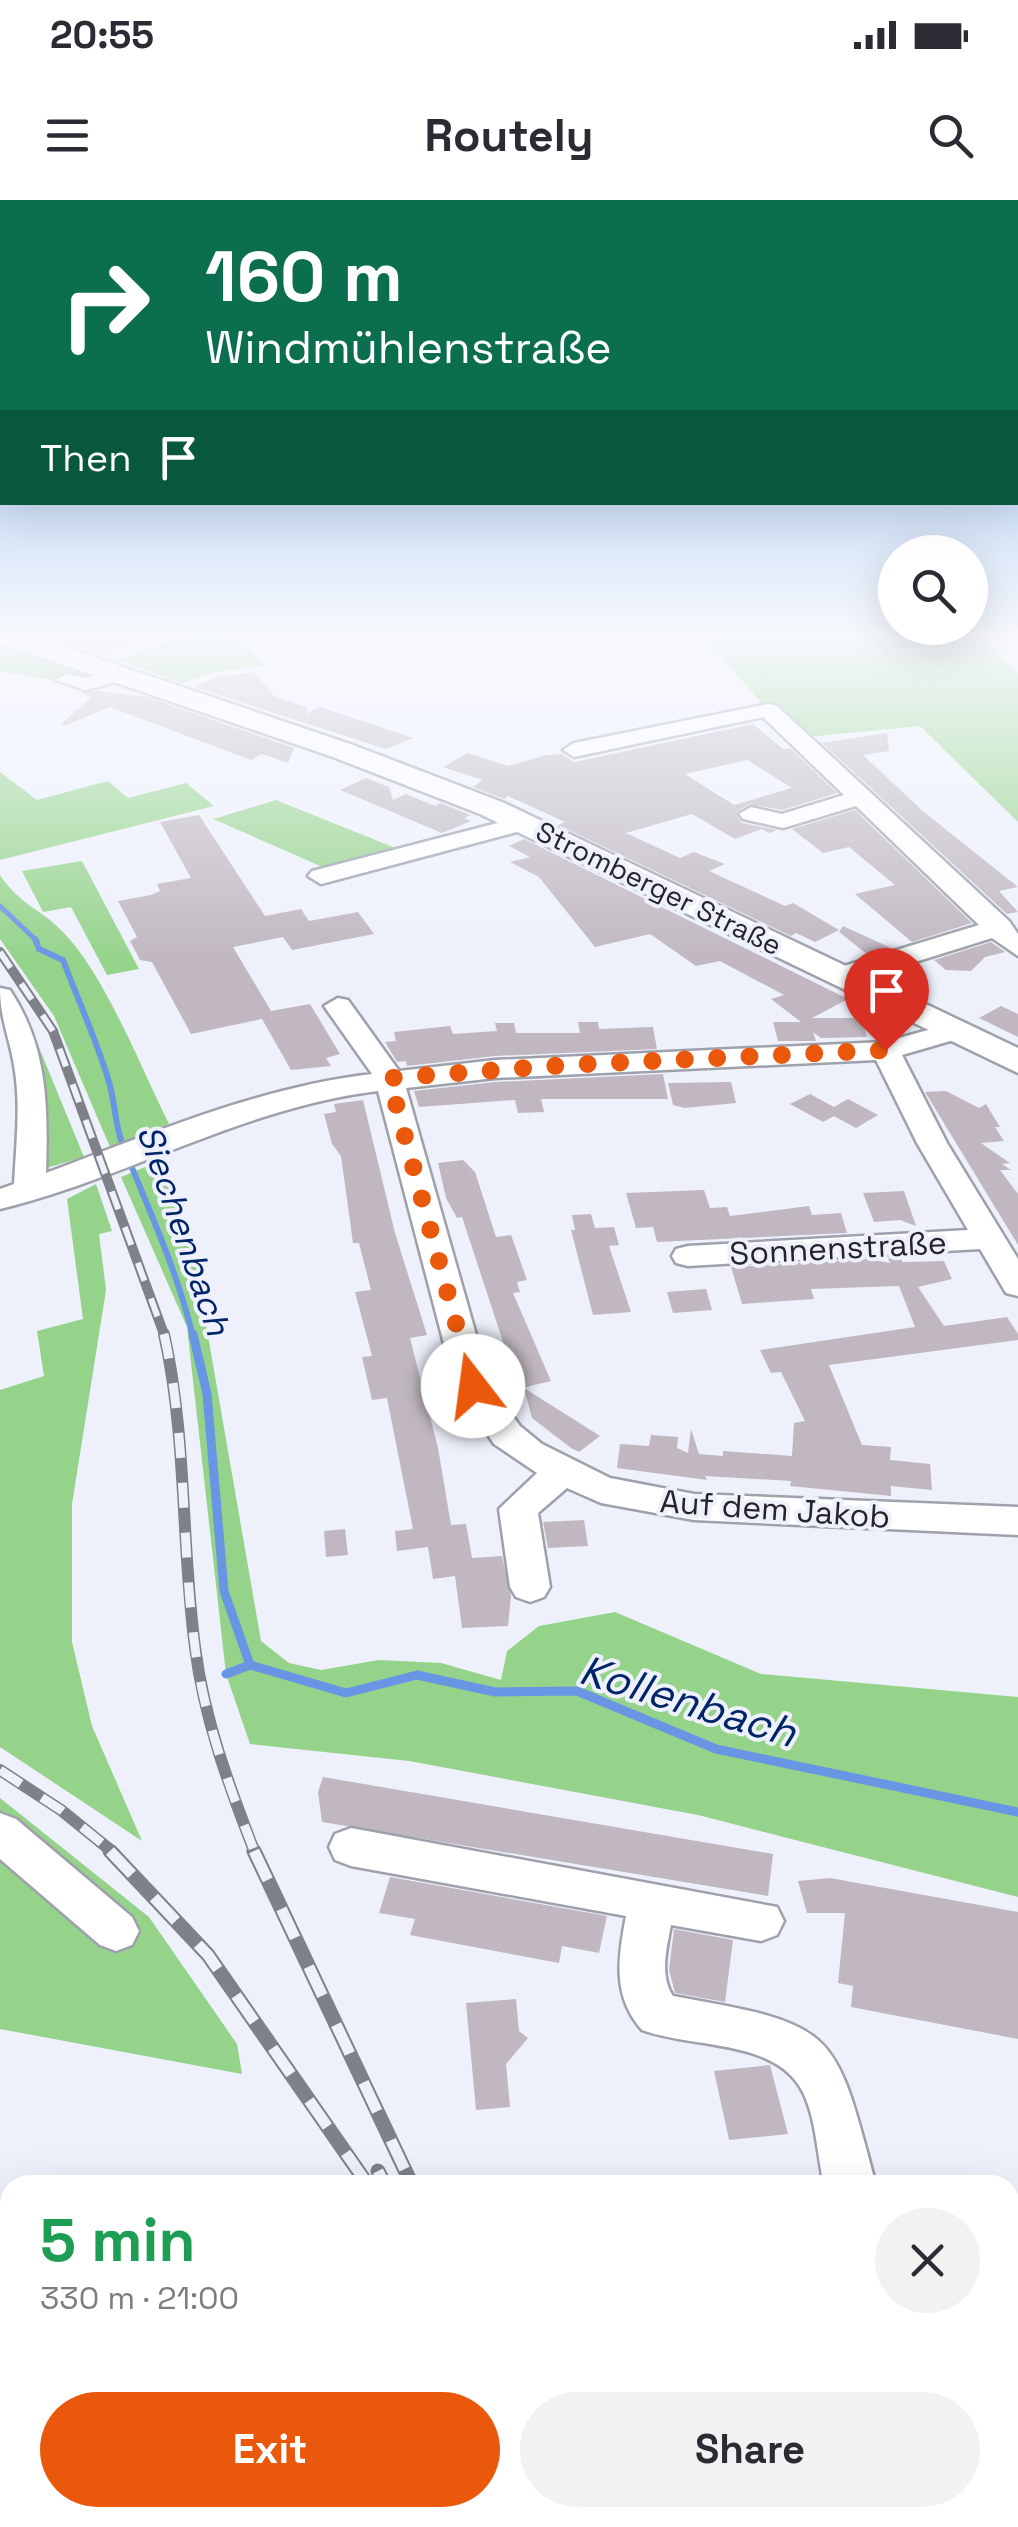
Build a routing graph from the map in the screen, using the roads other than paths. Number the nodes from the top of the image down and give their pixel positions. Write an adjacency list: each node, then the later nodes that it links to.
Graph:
1 (325, 746): 7 (main road, Stromberger Straße)
2 (595, 746): 4 (street)
3 (806, 746): 5 (street)
4 (574, 750)
5 (861, 797): 6 (street); 9 (street)
6 (751, 814)
7 (524, 822): 8 (street); 10 (main road, Stromberger Straße)
8 (322, 876)
9 (1009, 938): 10 (street)
10 (841, 976): 13 (main road, Stromberger Straße)
11 (0, 996): 17 (street)
12 (338, 1006): 16 (street)
13 (954, 1031): 14 (street); 15 (main road, Stromberger Straße)
14 (886, 1050): 16 (street); 18 (street, Sonnenstraße)
15 (1018, 1062)
16 (389, 1078): 17 (street); 21 (street, Auf dem Jakob)
17 (14, 1196)
18 (988, 1238): 19 (street, Sonnenstraße); 20 (street, Sonnenstraße)
19 (688, 1256)
20 (1018, 1286)
21 (560, 1473): 22 (street, Auf dem Jakob); 23 (street)
22 (1018, 1521)
23 (530, 1587)
24 (0, 1832): 28 (street)
25 (352, 1847): 26 (street)
26 (652, 1902): 27 (street); 29 (street)
27 (760, 1921)
28 (116, 1931)
29 (847, 2175)

